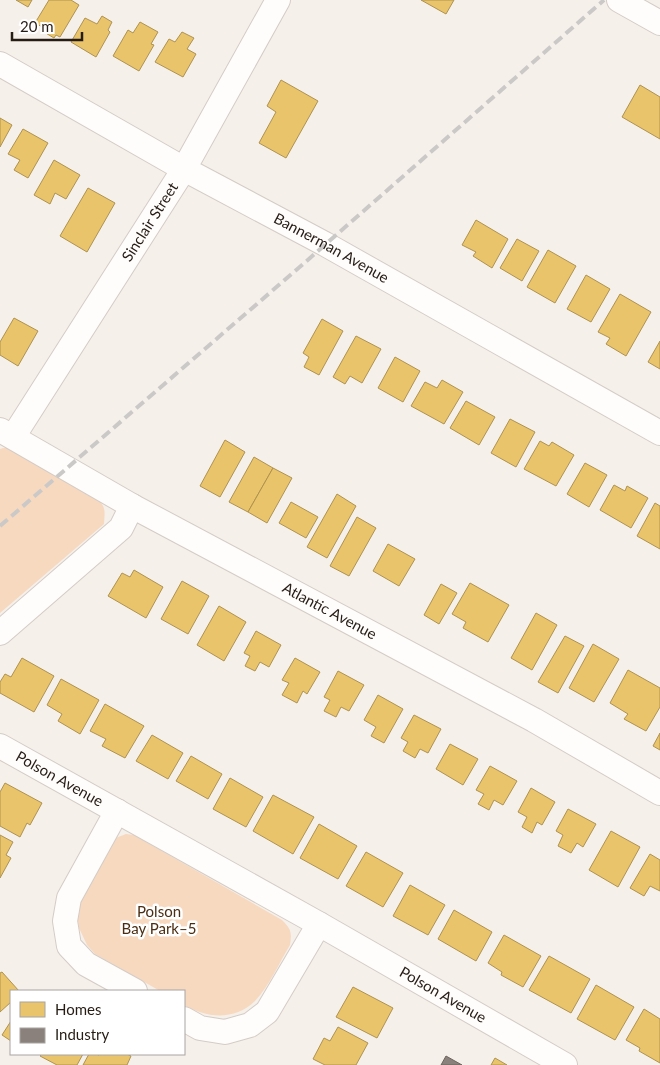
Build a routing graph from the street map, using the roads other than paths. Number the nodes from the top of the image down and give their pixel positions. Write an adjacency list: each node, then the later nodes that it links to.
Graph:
1 (278, 0): 5 (street, Sinclair Street)
2 (619, 0): 3 (street)
3 (660, 23)
4 (0, 64): 5 (street, Bannerman Avenue)
5 (184, 169): 6 (street, Bannerman Avenue); 7 (street, Sinclair Street)
6 (660, 433)
7 (6, 434): 8 (street, Atlantic Avenue)
8 (132, 506): 9 (street); 11 (street, Atlantic Avenue)
9 (0, 633)
10 (0, 746): 12 (street, Polson Avenue)
11 (660, 793)
12 (117, 811): 13 (street, Polson Avenue); 14 (street, Polson Avenue)
13 (319, 924): 15 (street); 16 (street, Polson Avenue)
14 (133, 990)
15 (185, 1020)
16 (565, 1065)

